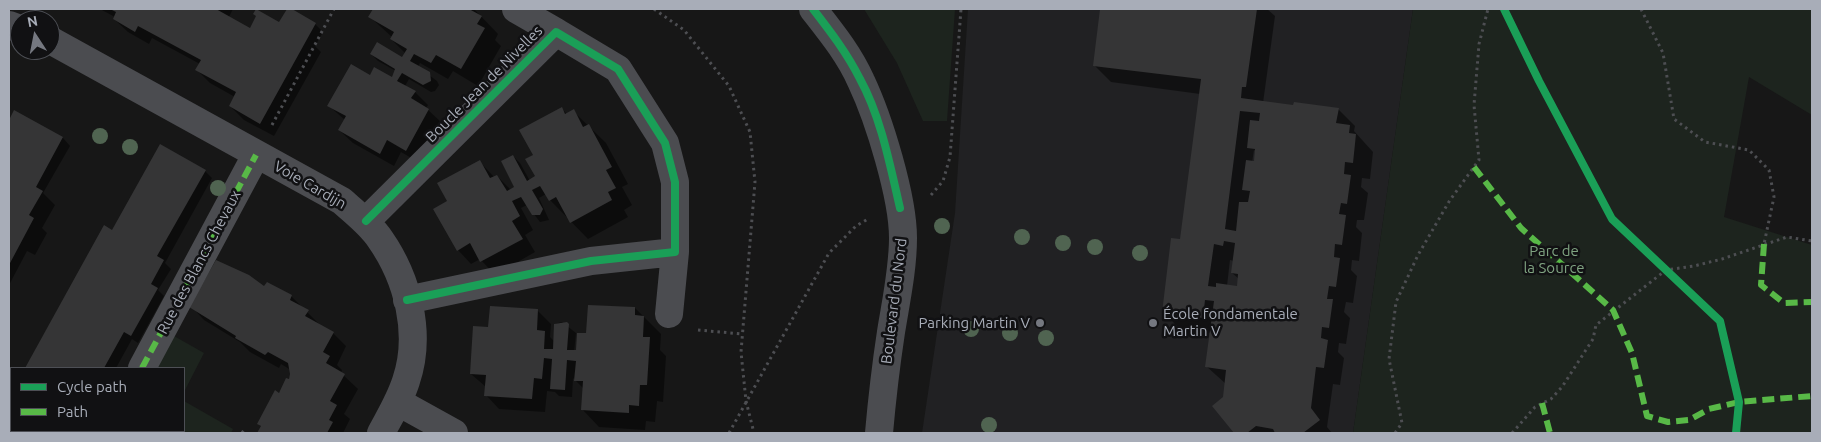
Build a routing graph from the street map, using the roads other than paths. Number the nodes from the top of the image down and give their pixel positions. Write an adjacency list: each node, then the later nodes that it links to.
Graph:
1 (516, 9): 3 (street, Boucle Jean de Nivelles)
2 (813, 9): 14 (street, Boulevard du Nord)
3 (556, 32): 6 (street, Boucle Jean de Nivelles); 7 (street, Boucle Jean de Nivelles)
4 (60, 46): 5 (street, Voie Cardijn)
5 (256, 155): 6 (street, Voie Cardijn); 10 (street, Rue des Blancs Chevaux)
6 (366, 221): 8 (street, Voie Cardijn)
7 (675, 252): 8 (street); 9 (street, Boucle Jean de Nivelles)
8 (408, 300): 11 (street, Voie Cardijn)
9 (669, 314)
10 (143, 367)
11 (398, 402): 12 (street, Voie Cardijn); 13 (street)
12 (381, 433)
13 (454, 433)
14 (879, 433)

